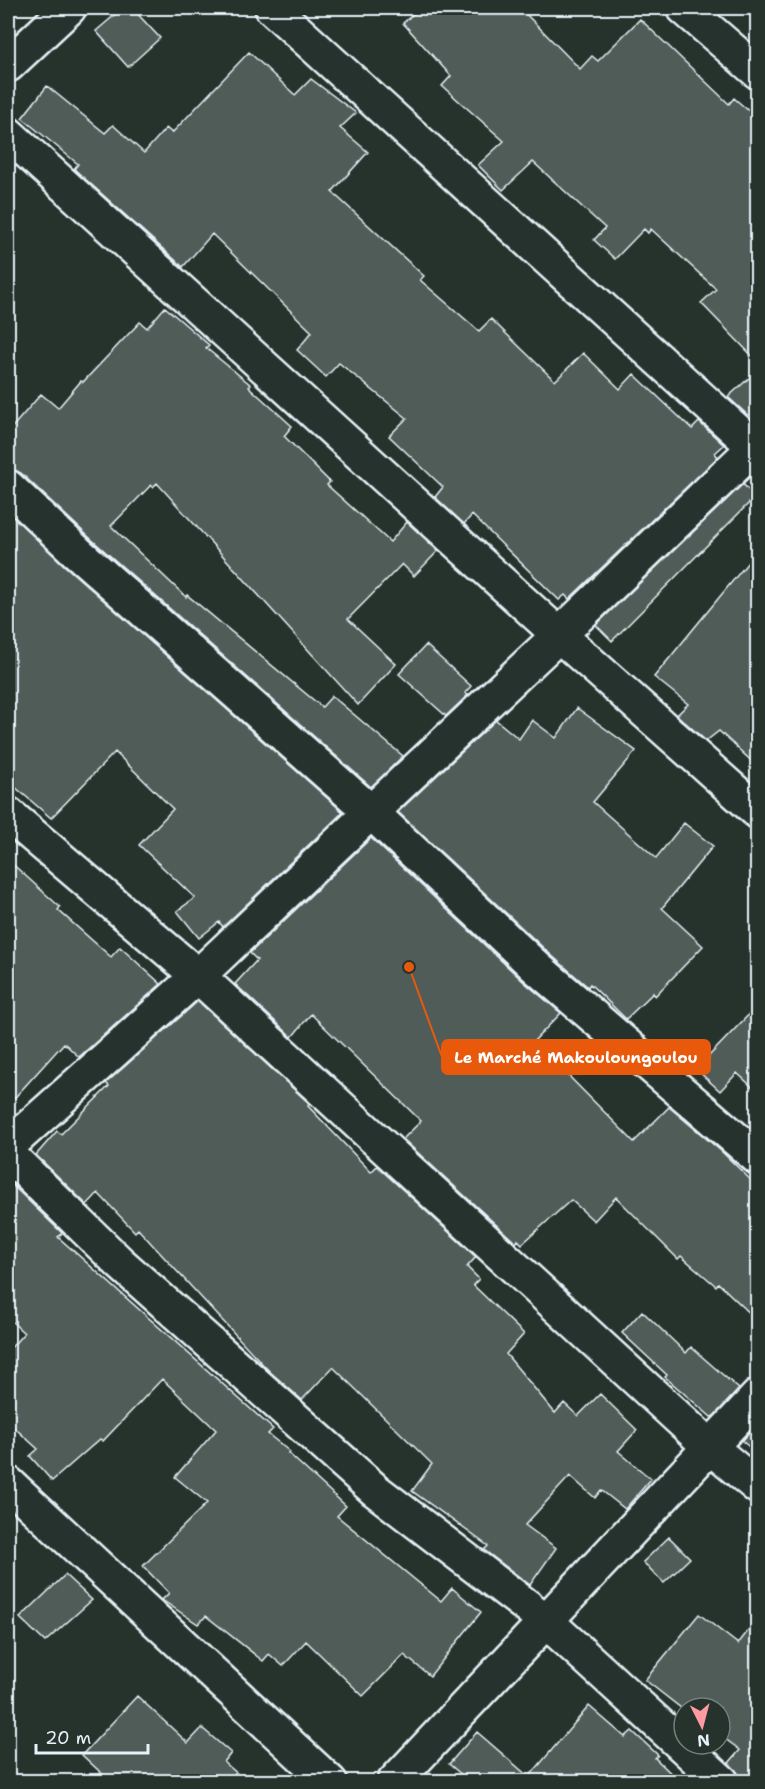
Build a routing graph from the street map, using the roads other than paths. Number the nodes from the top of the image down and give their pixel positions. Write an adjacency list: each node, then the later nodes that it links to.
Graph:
1 (69, 8): 4 (street)
2 (272, 8): 7 (street)
3 (684, 8): 5 (street)
4 (8, 65)
5 (758, 72)
6 (8, 134): 9 (street)
7 (756, 447): 9 (street)
8 (8, 488): 10 (street)
9 (560, 635): 10 (street); 11 (street)
10 (370, 812): 13 (street); 16 (street)
11 (758, 812)
12 (8, 814): 13 (street)
13 (198, 976): 14 (street); 18 (street)
14 (8, 1146)
15 (8, 1154): 21 (street)
16 (758, 1158)
17 (758, 1396): 18 (street)
18 (710, 1447): 20 (street); 21 (street)
19 (8, 1483): 22 (street)
20 (758, 1487)
21 (544, 1620): 23 (street); 24 (street)
22 (330, 1782)
23 (394, 1782)
24 (722, 1782)

